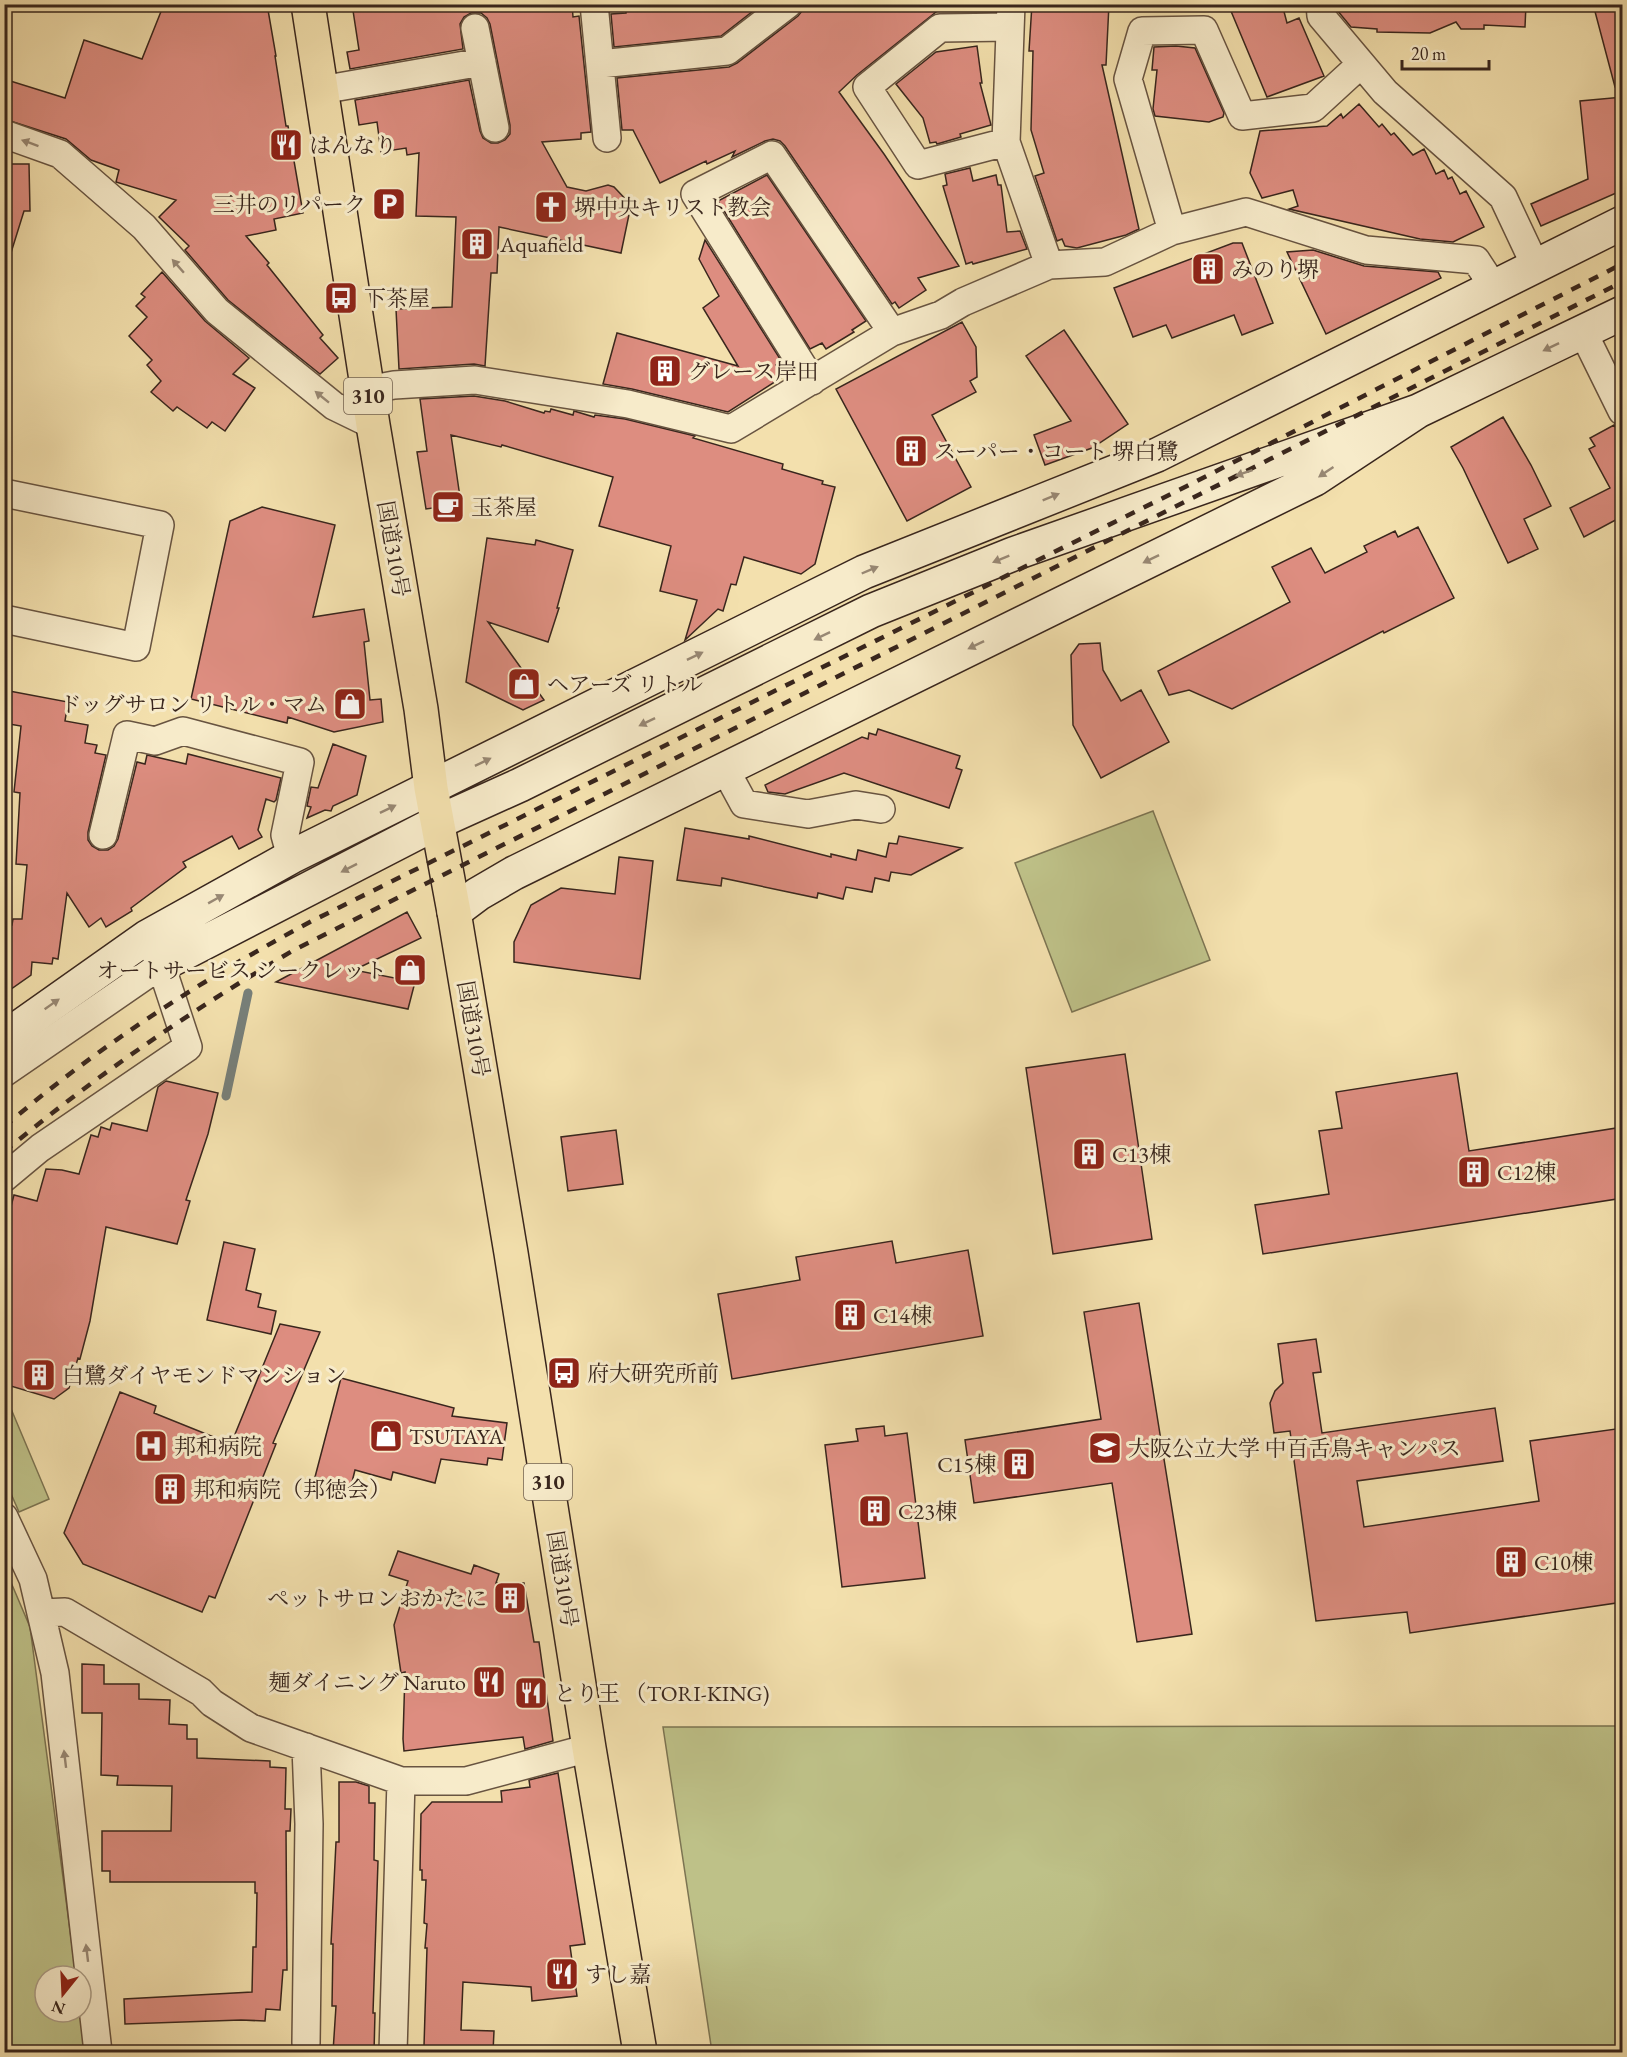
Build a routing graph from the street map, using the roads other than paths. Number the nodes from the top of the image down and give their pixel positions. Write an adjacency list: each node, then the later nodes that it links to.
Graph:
1 (308, 4): 10 (highway, 国道310号 / 310)
2 (594, 4): 8 (street)
3 (788, 4): 8 (street)
4 (1320, 4): 9 (street)
5 (1010, 16): 14 (street); 14 (street)
6 (475, 28): 7 (street)
7 (482, 62): 10 (street); 11 (street)
8 (600, 64): 13 (street)
9 (1361, 64): 16 (street); 18 (street)
10 (321, 90): 24 (highway, 国道310号 / 310)
11 (495, 128)
12 (4, 134): 27 (street, one-way to 12)
13 (607, 138)
14 (1006, 142): 17 (street)
15 (1623, 223): 18 (street)
16 (1172, 231): 17 (street); 19 (street)
17 (1049, 265): 21 (street)
18 (1535, 265): 19 (street)
19 (1493, 286): 31 (street, one-way to 19)
20 (1623, 313): 22 (street)
21 (892, 332): 23 (street); 23 (street)
22 (1583, 332): 25 (street, one-way to 25); 26 (street)
23 (812, 381): 24 (street)
24 (367, 390): 27 (highway, 国道310号 / 310)
25 (1418, 411): 30 (street, one-way to 30); 33 (street, one-way to 33)
26 (1623, 411)
27 (373, 425): 31 (highway, 国道310号 / 310)
28 (4, 493): 29 (street)
29 (4, 619)
30 (725, 769): 32 (street); 36 (street)
31 (431, 788): 33 (highway, 国道310号 / 310); 35 (street, one-way to 31)
32 (881, 809)
33 (438, 822): 36 (highway, 国道310号 / 310); 38 (street, one-way to 38)
34 (104, 835): 35 (street)
35 (291, 857): 37 (street, one-way to 35)
36 (454, 912): 45 (highway, 国道310号 / 310)
37 (147, 937): 38 (street); 39 (street, one-way to 37)
38 (161, 965): 40 (street); 41 (street)
39 (4, 1038)
40 (4, 1073)
41 (4, 1178)
42 (4, 1517): 43 (street)
43 (42, 1613): 44 (street); 48 (street, one-way to 43)
44 (306, 1747): 46 (street); 47 (street)
45 (589, 1748): 46 (street); 50 (highway, 国道310号 / 310)
46 (401, 1781): 49 (street)
47 (306, 2043)
48 (98, 2052)
49 (393, 2052)
50 (640, 2052)

